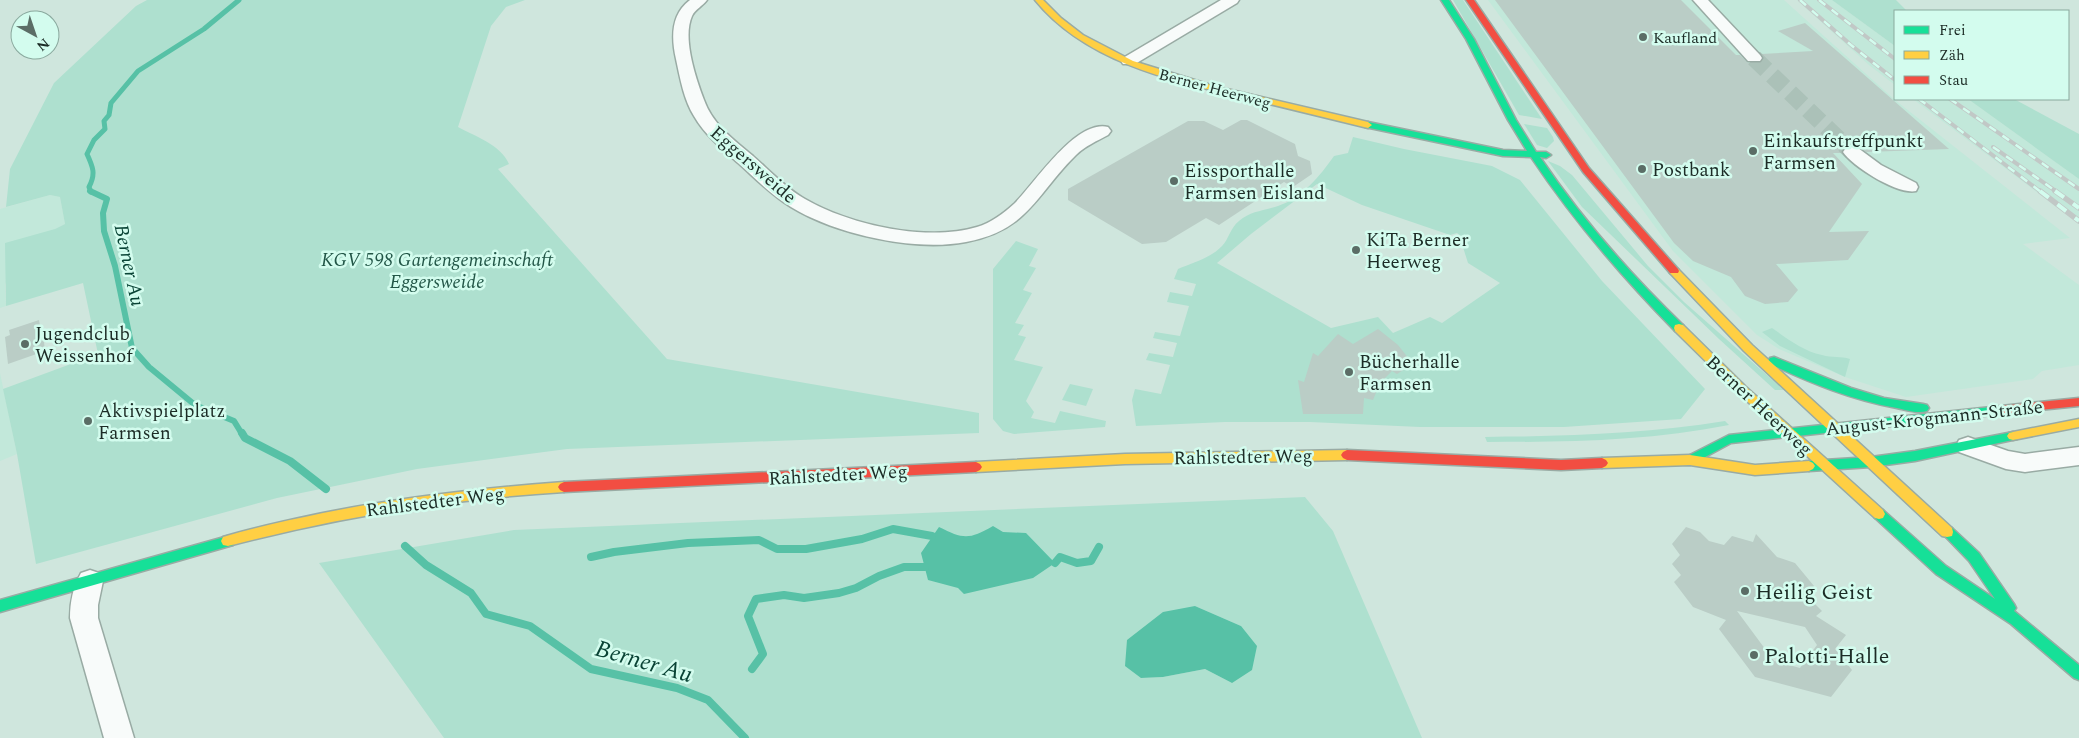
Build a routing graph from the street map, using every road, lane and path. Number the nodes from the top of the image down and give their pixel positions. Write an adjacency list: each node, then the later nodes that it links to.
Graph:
1 (700, 0): 9 (street, Eggersweide)
2 (1039, 0): 8 (main road, Berner Heerweg)
3 (1232, 0): 8 (street)
4 (1445, 0): 13 (main road)
5 (1470, 0): 14 (main road)
6 (1700, 0): 7 (street)
7 (1754, 58)
8 (1128, 61): 10 (main road, Berner Heerweg)
9 (1102, 131)
10 (1409, 134): 11 (main road, Berner Heerweg); 16 (main road, Berner Heerweg)
11 (1491, 138)
12 (1507, 140): 13 (main road)
13 (1527, 144): 16 (main road); 17 (main road)
14 (1567, 144): 17 (main road, Berner Heerweg); 20 (main road, Berner Heerweg)
15 (1852, 152): 19 (street)
16 (1535, 156): 17 (main road, Berner Heerweg); 26 (main road, Berner Heerweg)
17 (1554, 156)
18 (1571, 167): 20 (main road, Berner Heerweg)
19 (1909, 187)
20 (1608, 194): 21 (main road, Berner Heerweg)
21 (1748, 348): 23 (main road); 25 (main road, Berner Heerweg)
22 (2079, 402): 23 (main road, August-Krogmann-Straße)
23 (1969, 414): 25 (main road, August-Krogmann-Straße)
24 (2079, 422): 27 (main road, August-Krogmann-Straße)
25 (1835, 428): 26 (main road, August-Krogmann-Straße); 30 (main road, Berner Heerweg)
26 (1789, 432): 29 (main road, Rahlstedter Weg); 31 (main road, Berner Heerweg)
27 (1968, 446): 28 (street); 30 (main road, August-Krogmann-Straße)
28 (2079, 456)
29 (1690, 460): 31 (main road, Rahlstedter Weg); 32 (main road, Rahlstedter Weg)
30 (1871, 462): 31 (main road, August-Krogmann-Straße); 34 (main road, Berner Heerweg)
31 (1825, 465): 34 (main road, Berner Heerweg)
32 (90, 581): 33 (main road, Rahlstedter Weg); 36 (street)
33 (0, 606)
34 (2016, 620): 35 (main road, Berner Heerweg)
35 (2079, 674)
36 (118, 738)

